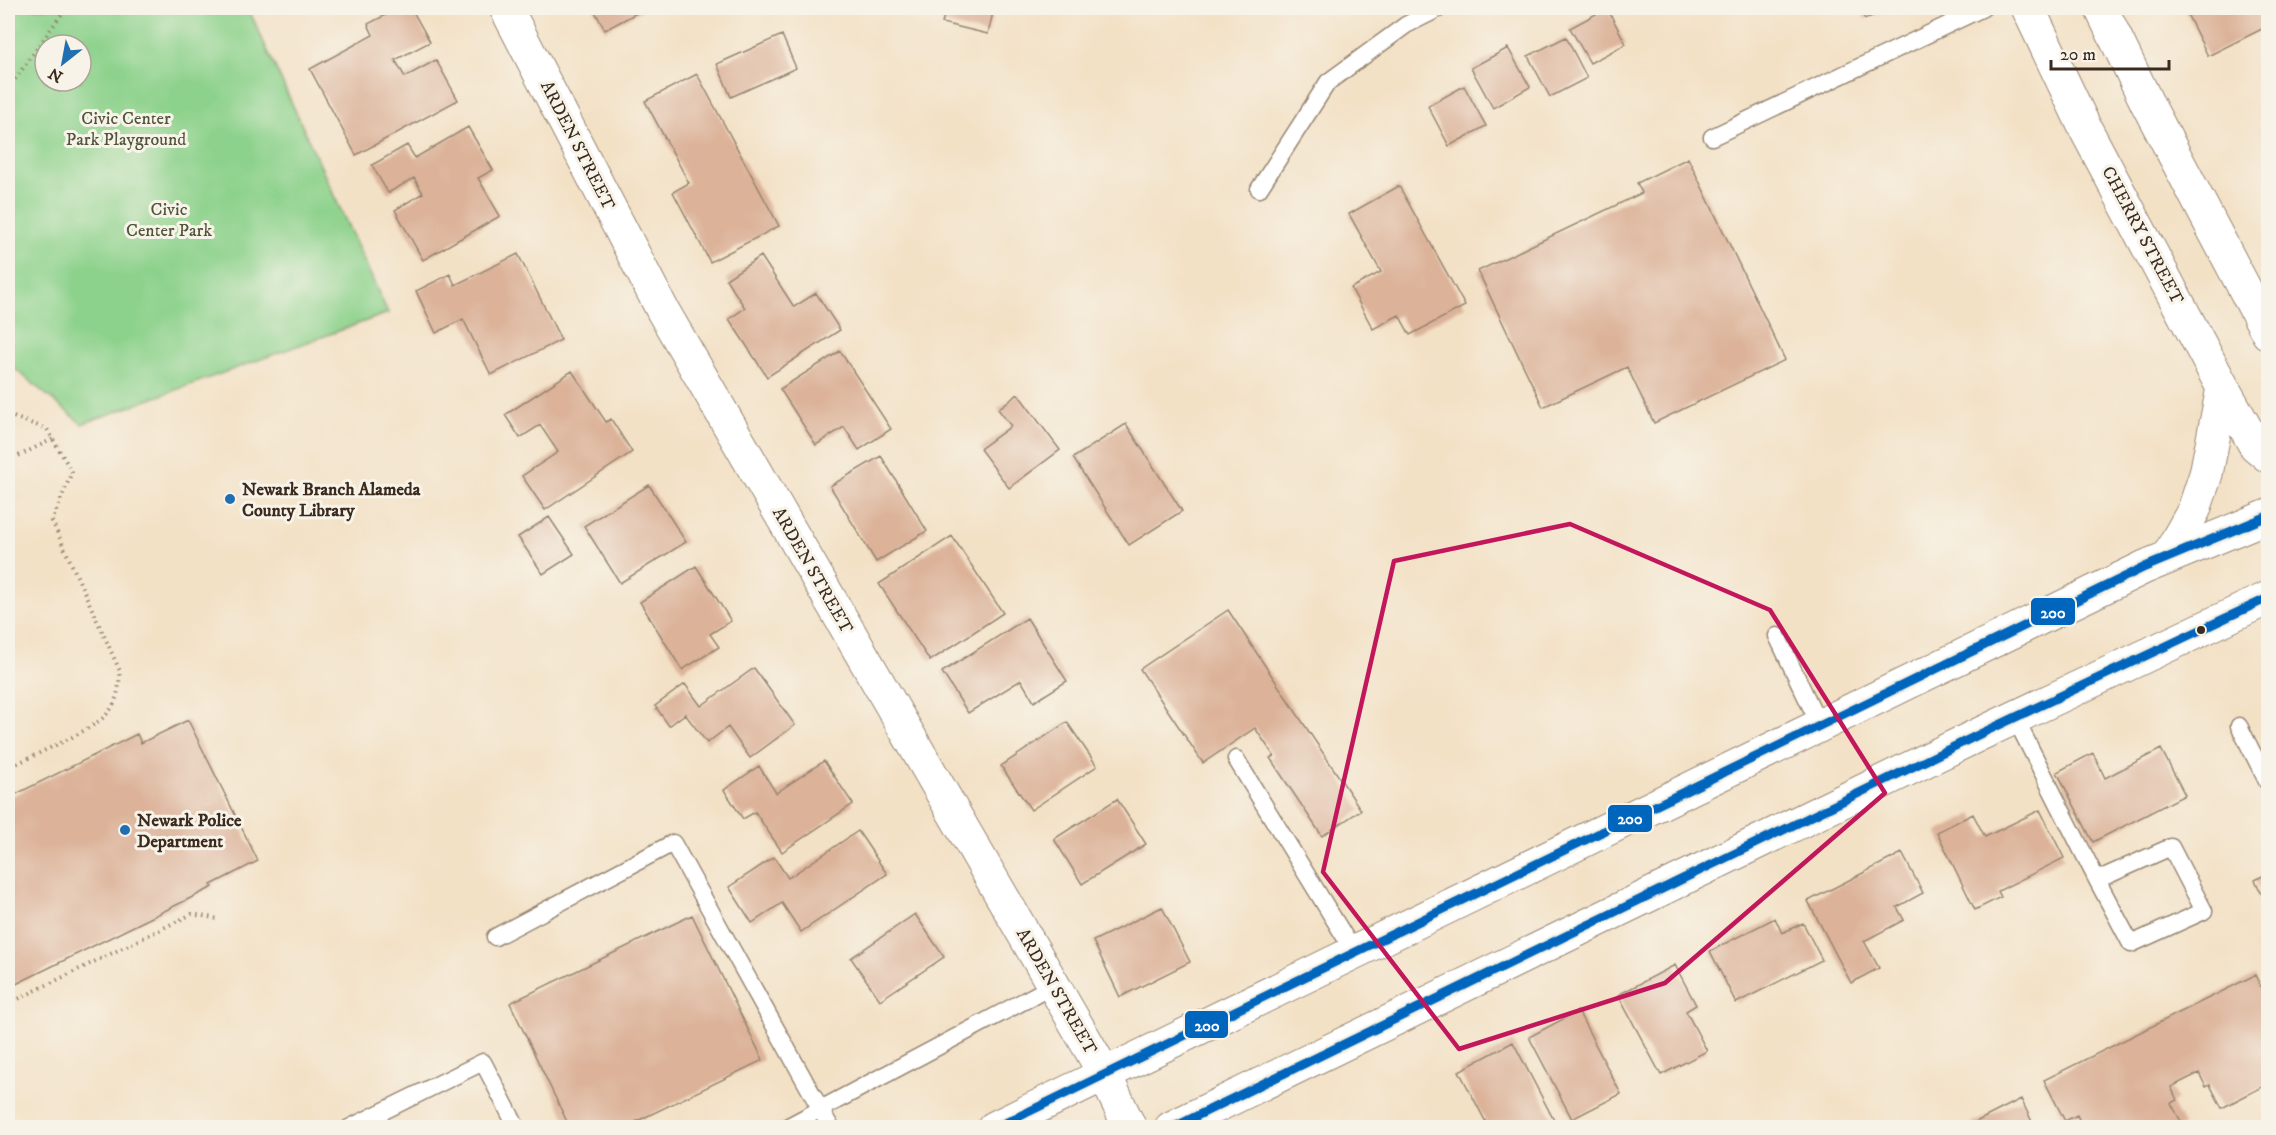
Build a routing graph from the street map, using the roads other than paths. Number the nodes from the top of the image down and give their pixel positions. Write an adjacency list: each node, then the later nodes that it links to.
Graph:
1 (506, 8): 23 (main road, ARDEN STREET)
2 (1440, 8): 7 (lane)
3 (1983, 8): 6 (lane)
4 (2028, 8): 9 (main road, CHERRY STREET)
5 (2101, 8): 8 (main road)
6 (1712, 137)
7 (1259, 189)
8 (2268, 333)
9 (2223, 388): 10 (main road, CHERRY STREET); 12 (main road)
10 (2268, 456)
11 (2268, 516): 12 (main road)
12 (2167, 558): 16 (main road)
13 (2268, 598): 15 (main road)
14 (1777, 636): 16 (lane)
15 (2015, 718): 20 (lane); 32 (main road)
16 (1820, 726): 22 (main road)
17 (2240, 726): 19 (lane)
18 (1236, 759): 22 (lane)
19 (2268, 783)
20 (2097, 880): 20 (lane)
21 (495, 937): 25 (lane)
22 (1354, 952): 24 (main road)
23 (1054, 985): 24 (main road, ARDEN STREET); 25 (lane)
24 (1104, 1073): 30 (main road); 31 (main road, ARDEN STREET)
25 (821, 1109): 28 (lane); 29 (lane)
26 (349, 1128): 27 (lane)
27 (517, 1128)
28 (785, 1128)
29 (831, 1128)
30 (994, 1128)
31 (1130, 1128)
32 (1171, 1128)

